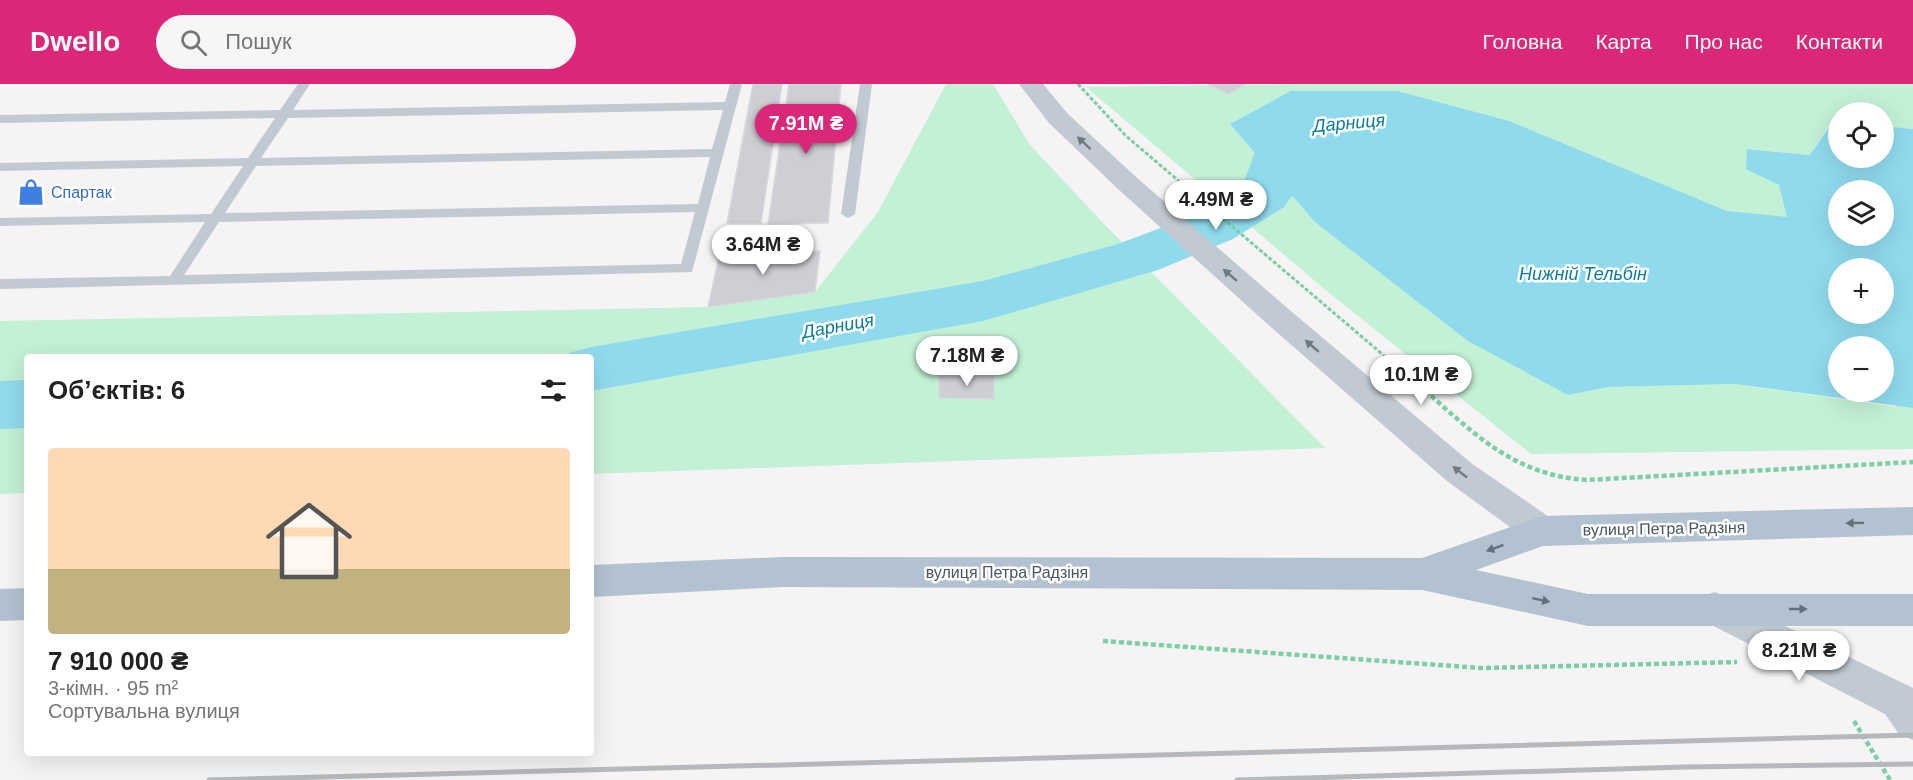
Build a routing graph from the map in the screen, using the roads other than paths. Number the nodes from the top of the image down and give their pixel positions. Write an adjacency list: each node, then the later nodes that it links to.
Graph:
1 (304, 84): 6 (lane)
2 (736, 84): 5 (lane)
3 (866, 84): 12 (lane)
4 (1031, 84): 18 (street, one-way to 4)
5 (730, 106): 6 (lane); 8 (lane)
6 (284, 114): 7 (lane); 9 (lane)
7 (0, 119)
8 (717, 153): 9 (lane); 11 (lane)
9 (252, 162): 10 (lane); 13 (lane)
10 (0, 167)
11 (703, 208): 13 (lane); 15 (lane)
12 (848, 214)
13 (215, 218): 14 (lane); 15 (lane)
14 (0, 222)
15 (174, 280): 16 (lane)
16 (0, 284)
17 (1913, 521): 18 (main road, вулиця Петра Радзіня, one-way to 18)
18 (1542, 531): 19 (main road, вулиця Петра Радзіня, one-way to 19)
19 (1422, 574): 20 (main road, вулиця Петра Радзіня); 23 (main road, вулиця Петра Радзіня, one-way to 23)
20 (594, 580)
21 (24, 604): 22 (main road)
22 (0, 605)
23 (1715, 608): 24 (main road, вулиця Петра Радзіня, one-way to 24); 25 (street)
24 (1913, 609)
25 (1913, 721)

